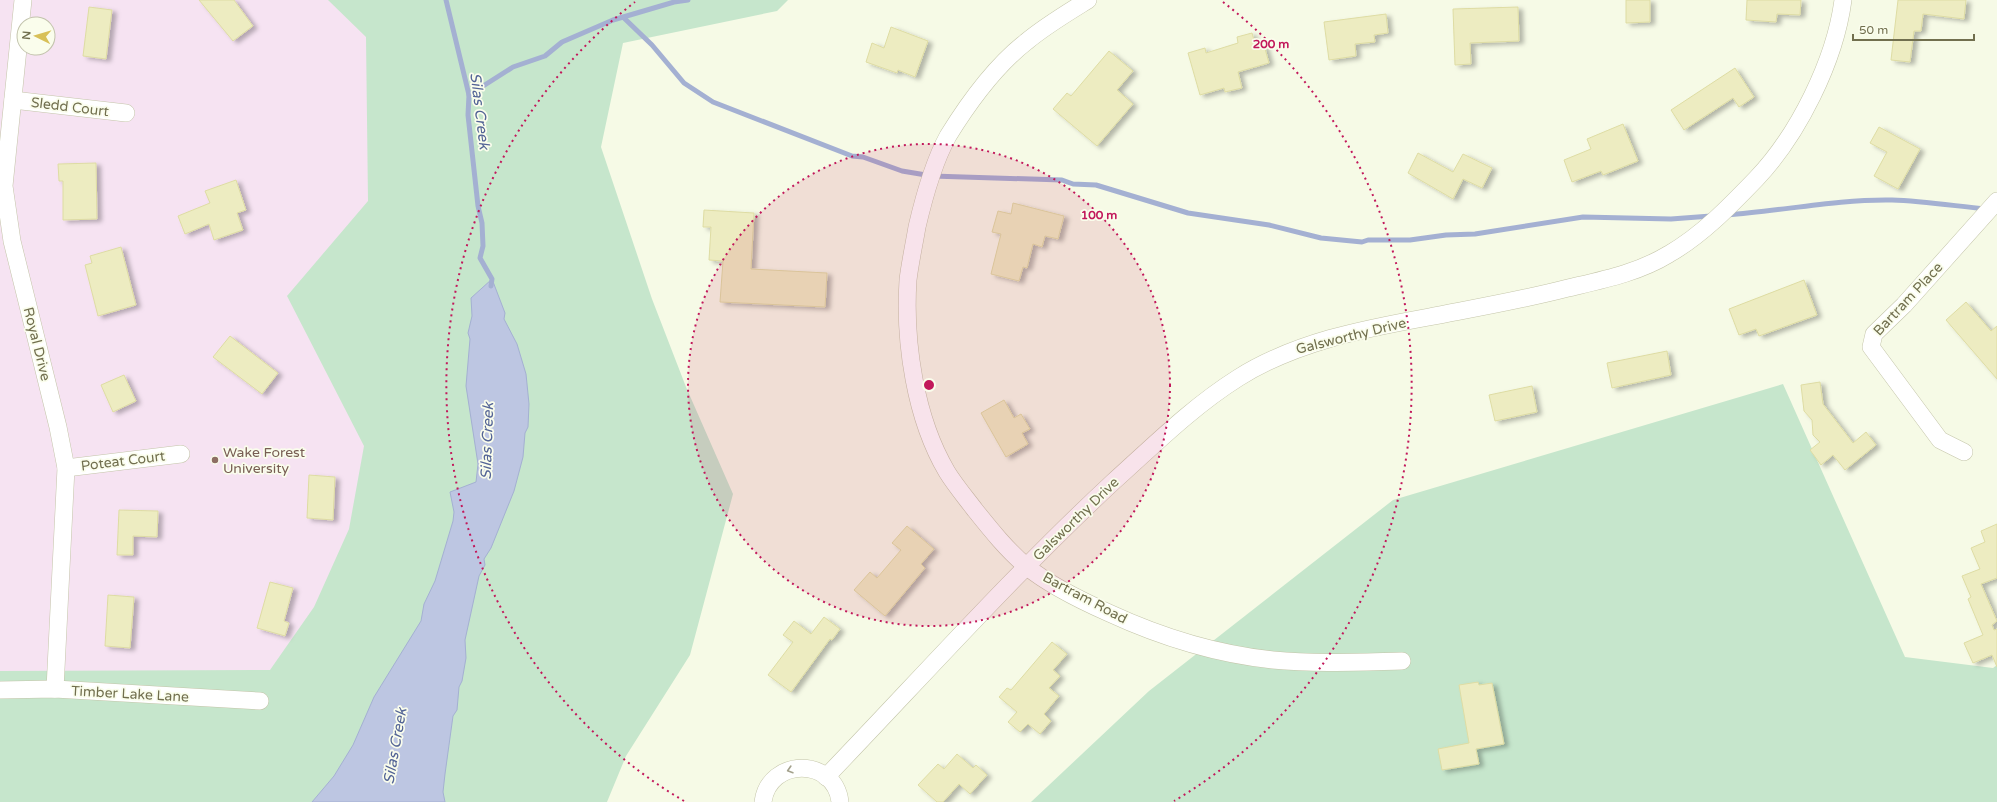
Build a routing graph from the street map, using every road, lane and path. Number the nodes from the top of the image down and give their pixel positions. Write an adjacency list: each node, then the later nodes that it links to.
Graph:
1 (23, 0): 4 (street, Royal Drive)
2 (1088, 0): 10 (street, Bartram Road)
3 (1843, 0): 10 (street, Galsworthy Drive)
4 (13, 100): 5 (street, Sledd Court); 9 (street, Royal Drive)
5 (126, 113)
6 (1997, 201): 7 (street, Bartram Place)
7 (1964, 452)
8 (181, 454): 9 (street, Poteat Court)
9 (66, 468): 12 (street, Royal Drive)
10 (1027, 567): 11 (street, Bartram Road); 15 (street, Galsworthy Drive)
11 (1402, 661)
12 (55, 689): 13 (street, Timber Lake Lane); 14 (street, Timber Lake Lane)
13 (0, 690)
14 (260, 702)
15 (826, 777): 16 (street, one-way to 16); 17 (street)
16 (762, 802)
17 (840, 802)

